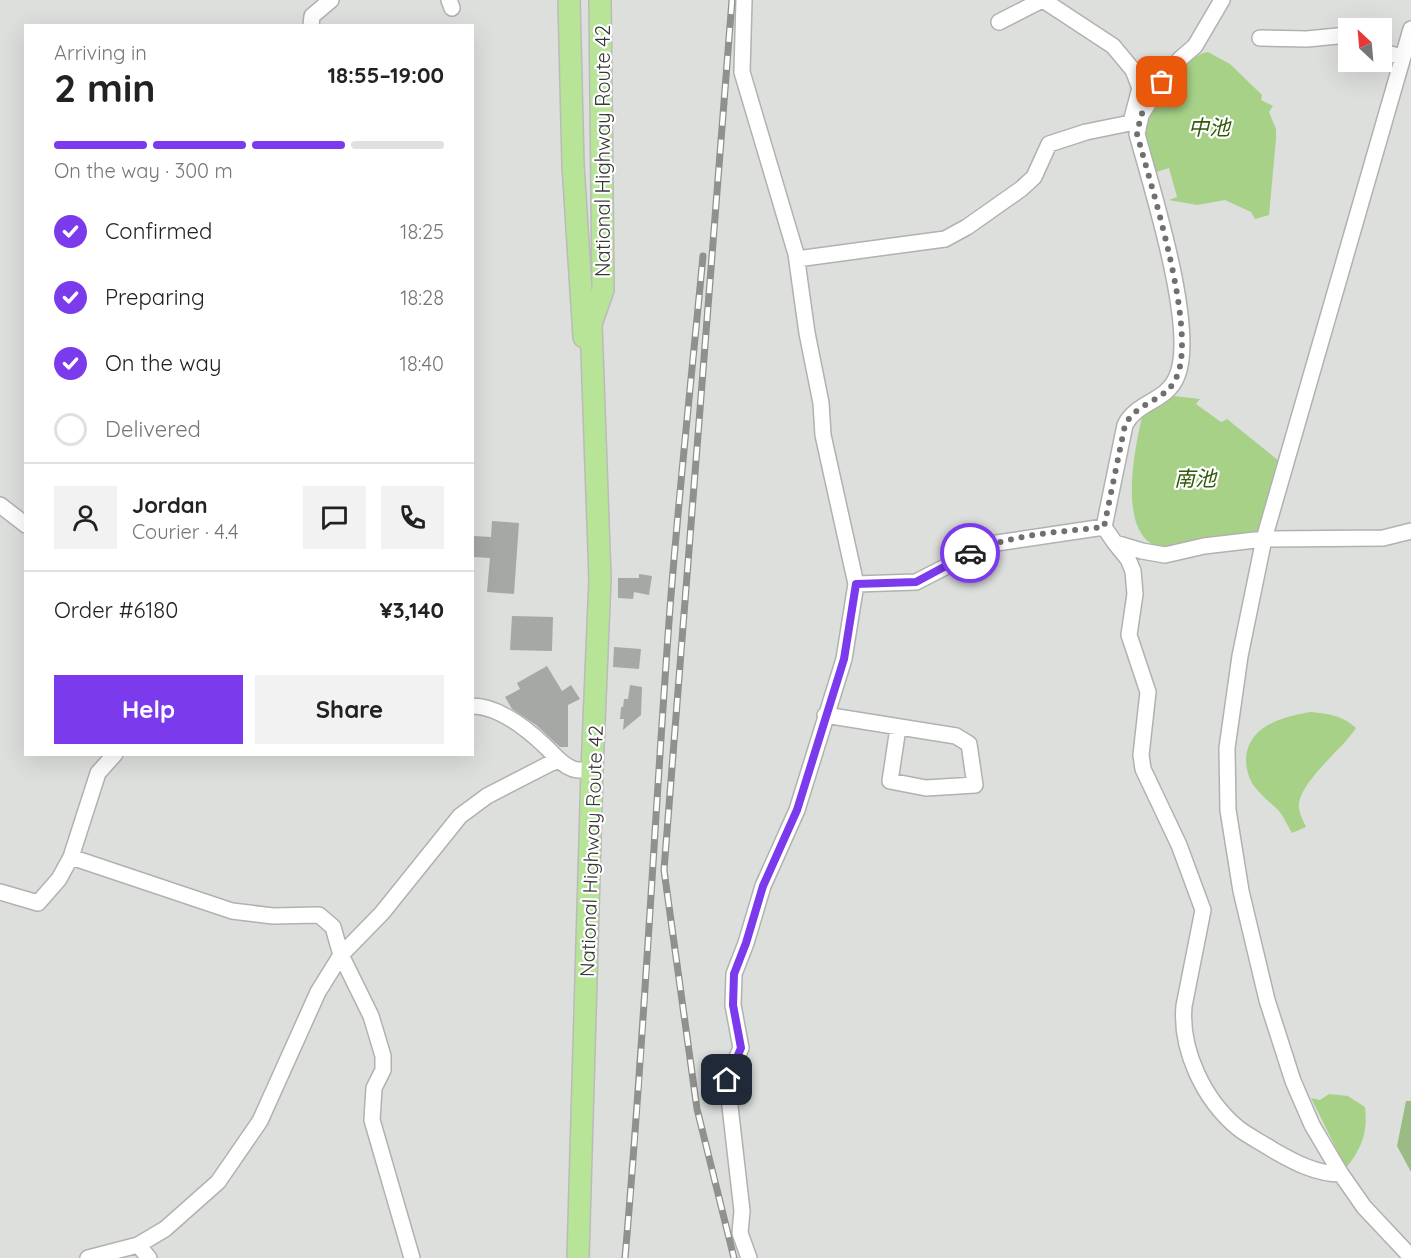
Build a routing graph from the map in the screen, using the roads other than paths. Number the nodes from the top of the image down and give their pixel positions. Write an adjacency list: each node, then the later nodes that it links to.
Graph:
1 (331, 0): 9 (street)
2 (568, 0): 18 (highway, National Highway Route 42)
3 (583, 0): 17 (highway)
4 (600, 0): 17 (highway, National Highway Route 42)
5 (744, 0): 16 (street)
6 (1042, 0): 8 (street); 15 (street)
7 (1222, 0): 15 (street)
8 (999, 22)
9 (311, 24)
10 (1411, 29): 14 (street)
11 (1338, 36): 12 (street)
12 (1260, 38)
13 (1392, 54): 14 (street)
14 (1403, 57): 23 (street)
15 (1136, 122): 16 (street); 21 (street)
16 (797, 259): 25 (street)
17 (591, 324): 18 (highway, National Highway Route 42)
18 (597, 445): 31 (highway, National Highway Route 42)
19 (0, 505): 20 (street)
20 (24, 523)
21 (1104, 527): 24 (street); 25 (street)
22 (1411, 531): 23 (street)
23 (1264, 539): 24 (street); 35 (street)
24 (1114, 543): 35 (street)
25 (856, 584): 27 (street)
26 (474, 706): 30 (street)
27 (825, 715): 28 (street); 42 (street)
28 (898, 728): 28 (street)
29 (113, 756): 32 (street)
30 (558, 761): 31 (street); 34 (street)
31 (592, 770): 41 (highway, National Highway Route 42)
32 (71, 857): 33 (street); 34 (street)
33 (0, 892)
34 (340, 955): 36 (street); 40 (street)
35 (1341, 1174): 37 (street)
36 (138, 1245): 38 (street); 39 (street)
37 (1411, 1257)
38 (88, 1258)
39 (149, 1258)
40 (412, 1258)
41 (578, 1258)
42 (749, 1258)

